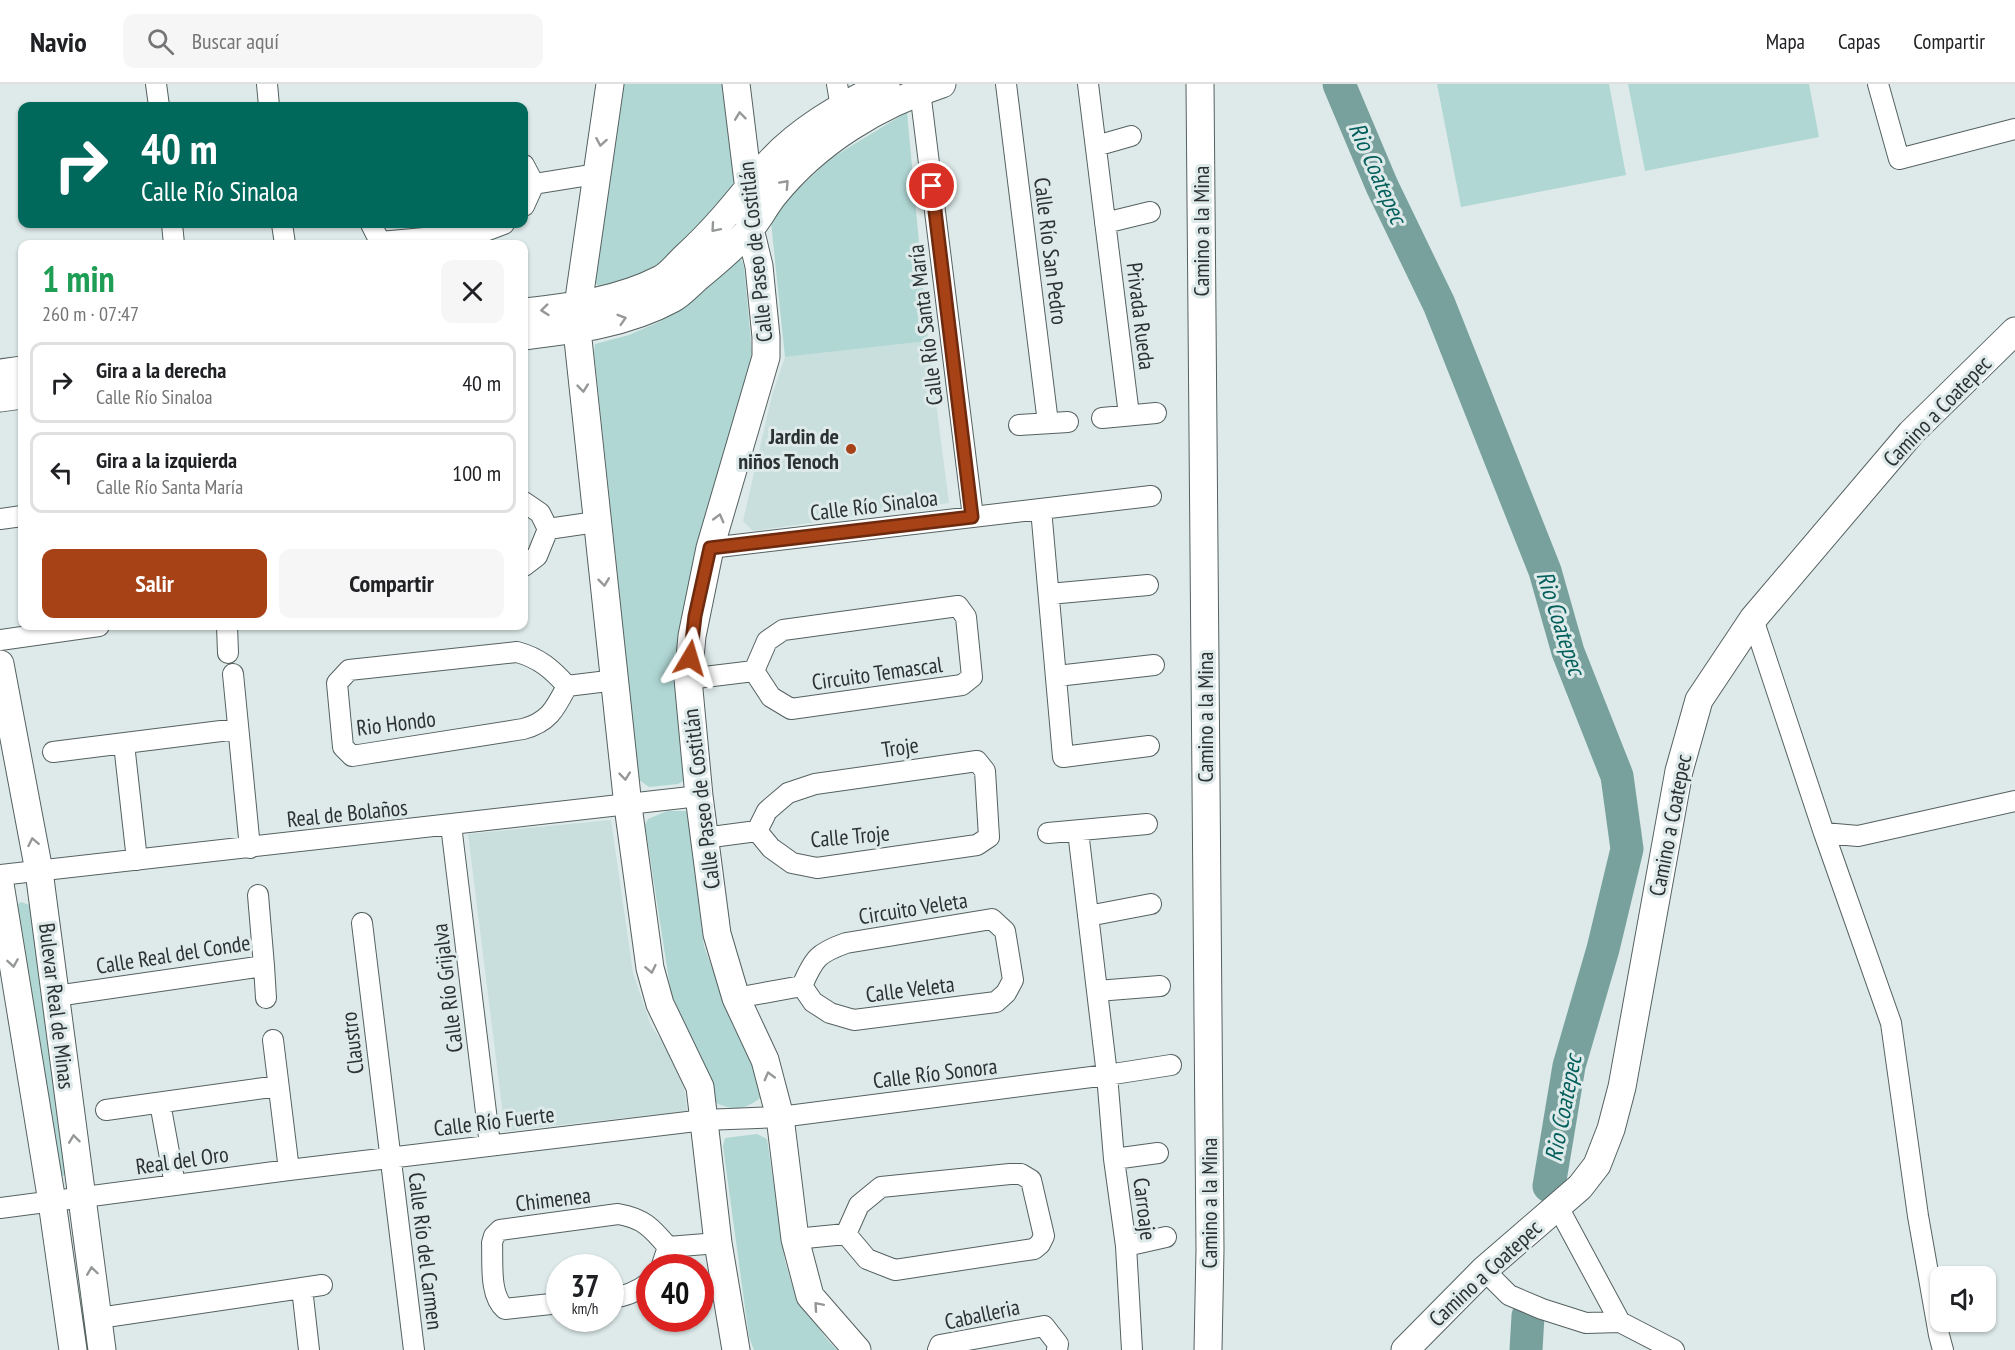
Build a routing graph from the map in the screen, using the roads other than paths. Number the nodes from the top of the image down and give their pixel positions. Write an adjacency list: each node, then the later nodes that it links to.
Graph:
1 (156, 84): 12 (street)
2 (267, 84): 13 (street)
3 (610, 84): 18 (street, one-way to 18)
4 (736, 84): 20 (street, Calle Paseo de Costitlán, one-way to 4)
5 (886, 84): 11 (street)
6 (1006, 84): 38 (street, Calle Río San Pedro)
7 (1088, 84): 16 (street, Privada Rueda)
8 (1200, 84): 136 (street, Camino a la Mina)
9 (1878, 84): 14 (street)
10 (931, 88): 25 (street, one-way to 10); 43 (street, Calle Río Santa María)
11 (839, 96): 20 (street)
12 (158, 102)
13 (269, 102)
14 (2015, 129)
15 (1131, 136): 16 (street)
16 (1096, 146): 23 (street, Privada Rueda)
17 (528, 173): 19 (street)
18 (596, 174): 19 (street); 28 (street)
19 (534, 184): 21 (street)
20 (749, 190): 25 (street, Calle Paseo de Costitlán); 28 (street, one-way to 28)
21 (528, 197)
22 (1150, 212): 23 (street)
23 (1105, 223): 36 (street, Privada Rueda)
24 (493, 228): 26 (street)
25 (750, 229): 28 (street, one-way to 25); 47 (street, Calle Paseo de Costitlán, one-way to 25)
26 (402, 240)
27 (528, 312): 28 (street, one-way to 27)
28 (577, 318): 30 (street); 45 (street, one-way to 45)
29 (2015, 331): 51 (street, Camino a Coatepec)
30 (528, 335)
31 (18, 371): 32 (street)
32 (0, 373)
33 (18, 396): 34 (street)
34 (0, 398)
35 (1156, 413): 36 (street)
36 (1129, 415): 37 (street)
37 (1102, 418)
38 (1019, 425)
39 (1151, 496): 41 (street, Calle Río Sinaloa)
40 (528, 505): 46 (street)
41 (1041, 509): 43 (street, Calle Río Sinaloa); 50 (street)
42 (18, 517): 44 (street)
43 (972, 517): 47 (street, Calle Río Sinaloa)
44 (0, 519)
45 (596, 522): 46 (street); 62 (street, one-way to 62)
46 (548, 529): 48 (street)
47 (710, 548): 61 (street, Calle Paseo de Costitlán)
48 (528, 563)
49 (1148, 585): 50 (street)
50 (1049, 594): 60 (street)
51 (1753, 620): 76 (street); 112 (street, Camino a Coatepec)
52 (71, 630): 54 (street)
53 (227, 630): 55 (street)
54 (0, 640)
55 (228, 652)
56 (0, 664): 81 (street, Bulevar Real de Minas, one-way to 56)
57 (1154, 665): 60 (street)
58 (754, 671): 58 (street, Circuito Temascal); 61 (street)
59 (233, 674): 64 (street)
60 (1057, 676): 66 (street)
61 (688, 679): 68 (street, Calle Paseo de Costitlán)
62 (616, 680): 63 (street); 70 (street, one-way to 70)
63 (567, 686): 63 (street, Rio Hondo)
64 (237, 729): 65 (street); 79 (street)
65 (124, 744): 67 (street); 80 (street)
66 (1149, 746)
67 (53, 752)
68 (699, 796): 70 (street, Real de Bolaños); 77 (street, Calle Paseo de Costitlán)
69 (2015, 801): 76 (street)
70 (628, 806): 72 (street, Real de Bolaños); 103 (street, one-way to 103)
71 (1147, 824): 74 (street)
72 (451, 825): 79 (street, Real de Bolaños); 104 (street, Calle Río Grijalva)
73 (757, 831): 77 (street); 78 (street, Calle Troje); 78 (street, Troje)
74 (1078, 831): 75 (street); 86 (street, Carroaje)
75 (1048, 833)
76 (1824, 833): 139 (street)
77 (704, 838): 94 (street, Calle Paseo de Costitlán)
78 (977, 845)
79 (250, 848): 80 (street, Real de Bolaños)
80 (137, 860): 81 (street, Real de Bolaños)
81 (39, 871): 82 (street, Real de Bolaños); 92 (street, Bulevar Real de Minas)
82 (0, 875)
83 (0, 884): 111 (street, Bulevar Real de Minas, one-way to 111)
84 (258, 895): 88 (street, Calle Real del Conde)
85 (1151, 904): 86 (street)
86 (1088, 916): 91 (street, Carroaje)
87 (362, 923): 106 (street, Claustro)
88 (264, 966): 92 (street, Calle Real del Conde); 93 (street)
89 (802, 986): 94 (street); 95 (street, Calle Veleta); 95 (street, Circuito Veleta)
90 (1160, 986): 91 (street)
91 (1097, 991): 98 (street, Carroaje)
92 (56, 996): 110 (street, Bulevar Real de Minas, one-way to 92)
93 (266, 998)
94 (736, 998): 102 (street, Calle Paseo de Costitlán, one-way to 94)
95 (996, 1002)
96 (273, 1040): 99 (street)
97 (1171, 1065): 98 (street, Calle Río Sonora)
98 (1107, 1075): 102 (street, Calle Río Sonora); 107 (street, Carroaje)
99 (278, 1086): 100 (street); 108 (street)
100 (160, 1102): 101 (street); 109 (street)
101 (106, 1110)
102 (780, 1117): 103 (street, Calle Río Sonora); 116 (street, Calle Paseo de Costitlán)
103 (704, 1120): 104 (street, Calle Río Fuerte); 117 (street)
104 (490, 1145): 106 (street, Calle Río Fuerte)
105 (1158, 1153): 107 (street)
106 (390, 1157): 108 (street, Calle Río Fuerte); 130 (street, Calle Río del Carmen)
107 (1114, 1160): 118 (street, Carroaje)
108 (289, 1170): 109 (street, Real del Oro)
109 (175, 1185): 110 (street, Real del Oro)
110 (81, 1197): 111 (street, Real del Oro); 125 (street, Bulevar Real de Minas, one-way to 110)
111 (52, 1202): 113 (street, Real del Oro); 127 (street, Bulevar Real de Minas)
112 (1558, 1206): 121 (street, Camino a Coatepec); 126 (street)
113 (0, 1208)
114 (846, 1234): 114 (street); 116 (street)
115 (1166, 1237): 118 (street)
116 (795, 1239): 132 (street, Calle Paseo de Costitlán, one-way to 116)
117 (718, 1243): 119 (street); 131 (street)
118 (1126, 1246): 135 (street, Carroaje)
119 (668, 1247): 120 (street); 124 (street, Chimenea)
120 (666, 1254)
121 (1484, 1270): 126 (street); 137 (street, Camino a Coatepec)
122 (322, 1285): 123 (street)
123 (302, 1288): 125 (street); 129 (street)
124 (546, 1305)
125 (99, 1318): 128 (street, Bulevar Real de Minas)
126 (1620, 1322): 138 (street)
127 (73, 1350)
128 (102, 1350)
129 (309, 1350)
130 (414, 1350)
131 (736, 1350)
132 (856, 1350)
133 (938, 1350): 134 (street, Caballeria)
134 (1057, 1350)
135 (1132, 1350)
136 (1208, 1350)
137 (1405, 1350)
138 (1674, 1350)
139 (1943, 1350)

